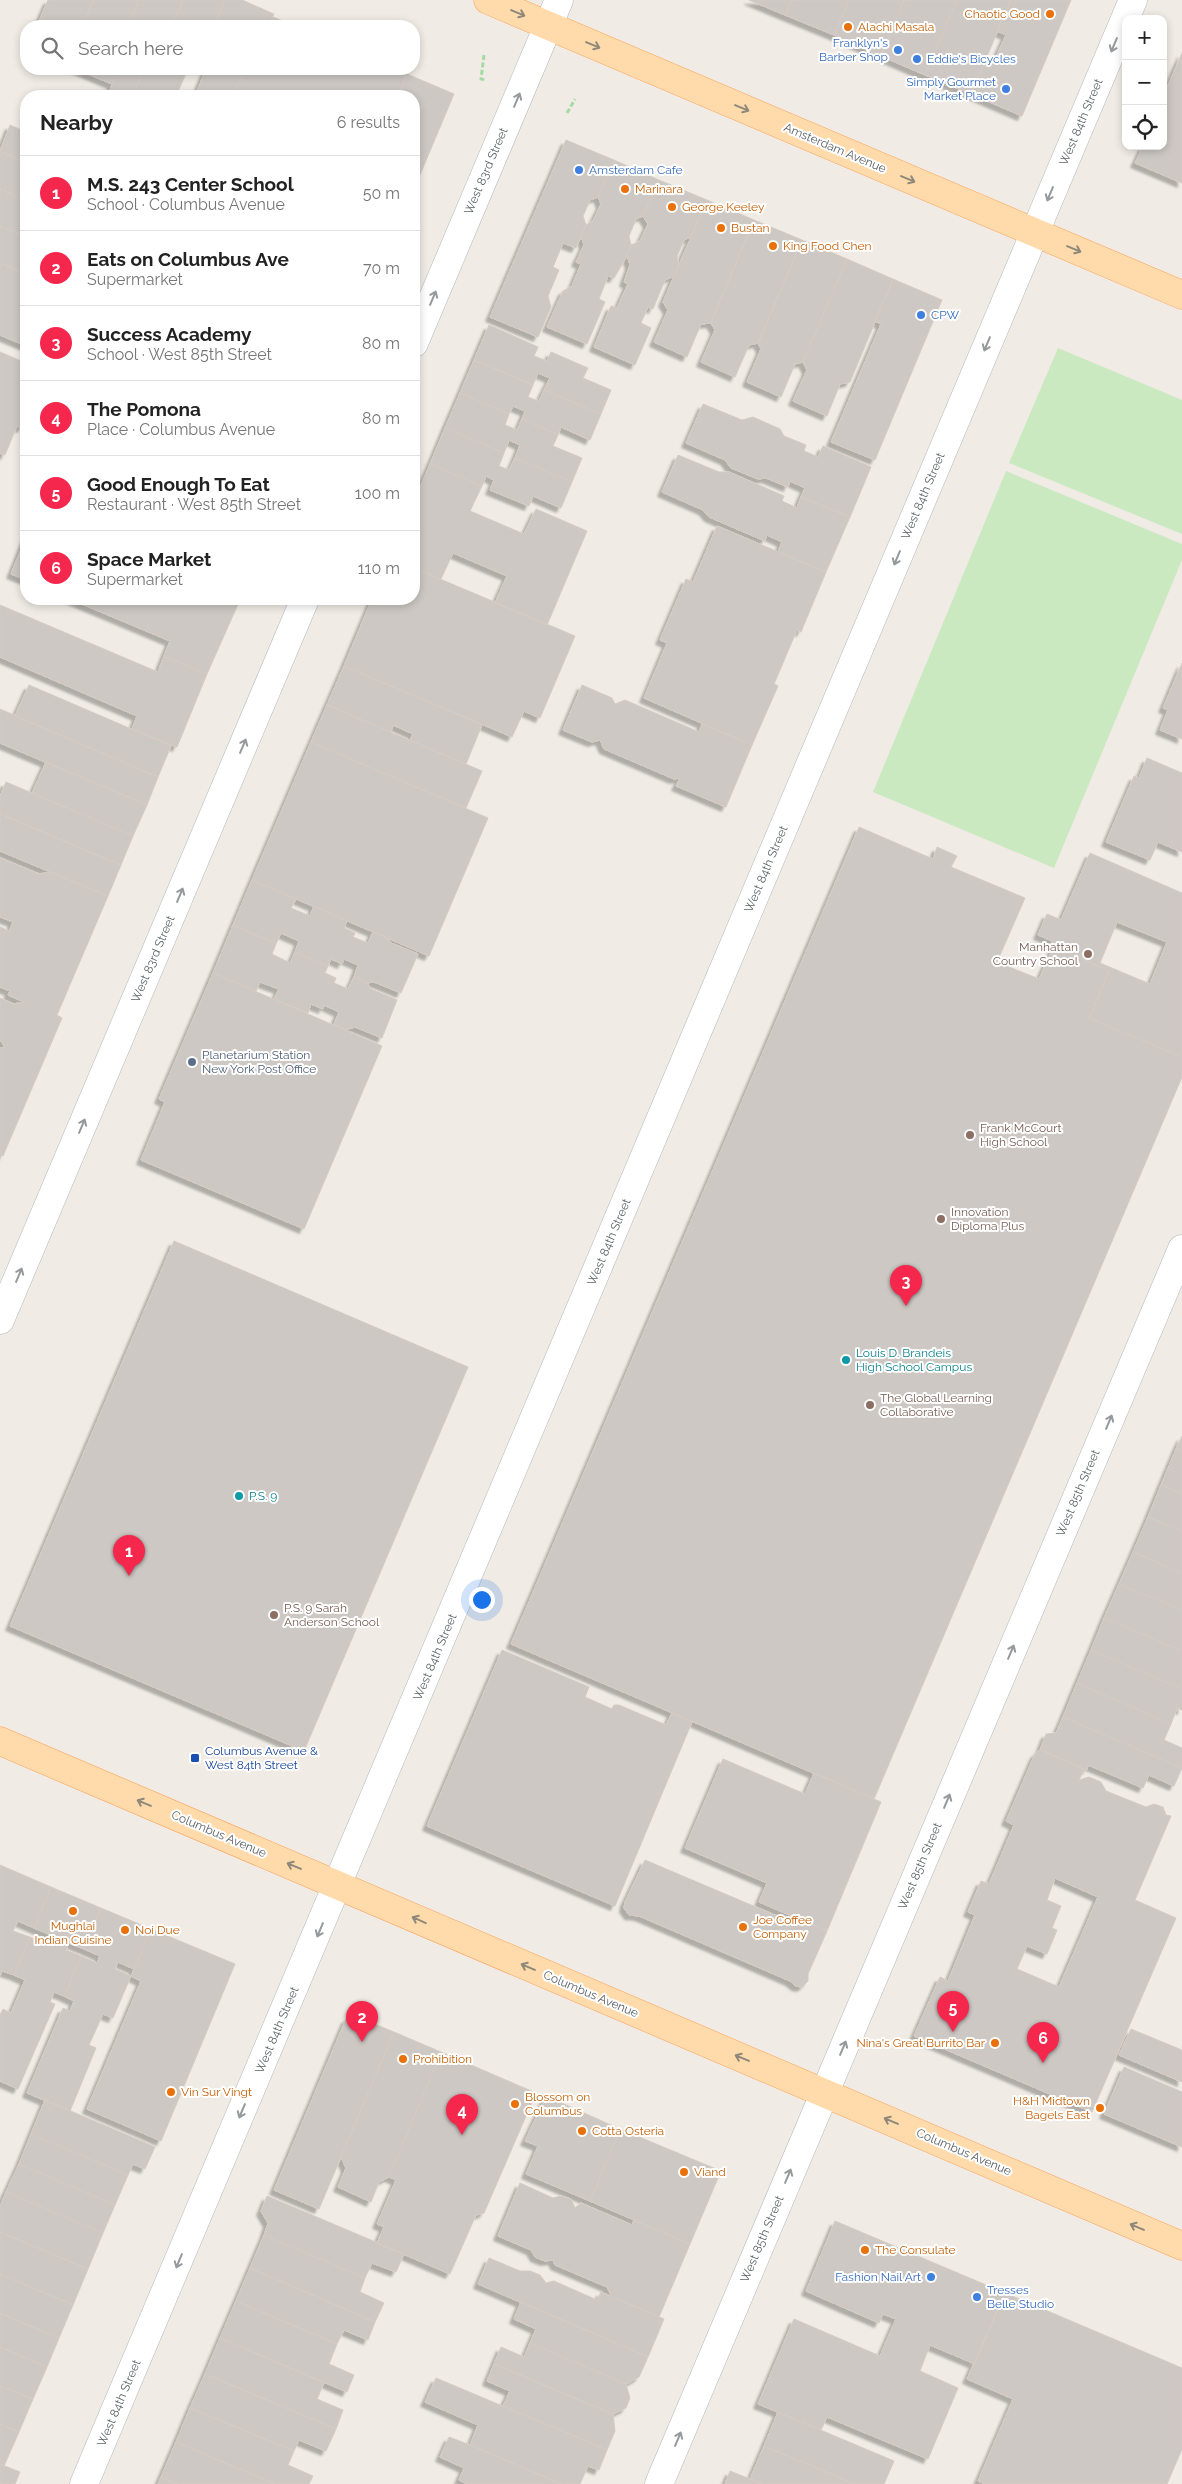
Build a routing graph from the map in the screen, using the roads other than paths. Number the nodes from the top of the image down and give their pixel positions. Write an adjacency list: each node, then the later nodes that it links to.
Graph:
1 (488, 0): 4 (main road, Amsterdam Avenue, one-way to 4)
2 (559, 0): 4 (street, West 83rd Street)
3 (1133, 0): 5 (street, West 84th Street, one-way to 5)
4 (548, 26): 5 (main road, Amsterdam Avenue, one-way to 5); 7 (street, West 83rd Street, one-way to 4)
5 (1034, 232): 6 (main road, Amsterdam Avenue, one-way to 6); 12 (street, West 84th Street, one-way to 12)
6 (1182, 295)
7 (420, 329)
8 (302, 605): 10 (street, West 83rd Street, one-way to 8)
9 (1182, 1249): 13 (street, West 85th Street, one-way to 9)
10 (0, 1320)
11 (0, 1742): 12 (main road, Columbus Avenue, one-way to 11)
12 (339, 1885): 13 (main road, Columbus Avenue, one-way to 12); 15 (street, West 84th Street, one-way to 15)
13 (824, 2093): 14 (main road, Columbus Avenue, one-way to 13); 16 (street, West 85th Street, one-way to 13)
14 (1182, 2246)
15 (84, 2484)
16 (659, 2484)

